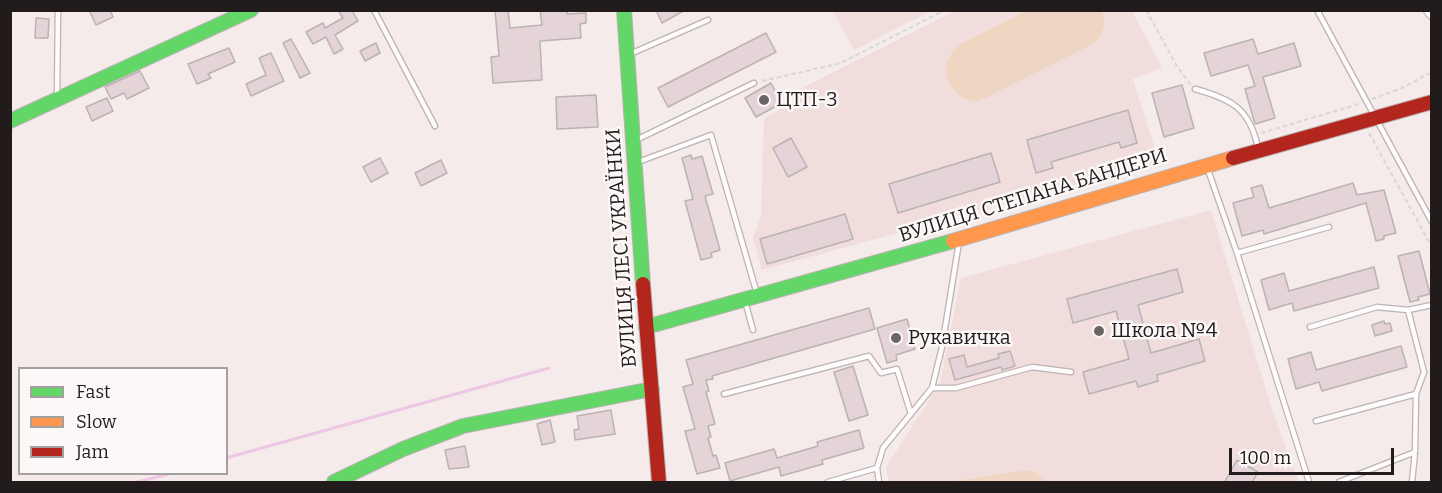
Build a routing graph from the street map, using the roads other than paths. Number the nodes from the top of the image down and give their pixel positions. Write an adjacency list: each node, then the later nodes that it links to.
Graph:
1 (58, 10): 12 (lane)
2 (251, 10): 12 (street)
3 (374, 10): 16 (lane)
4 (624, 10): 9 (street, ВУЛИЦЯ ЛЕСІ УКРАЇНКИ)
5 (1317, 10): 14 (lane)
6 (1428, 10): 7 (street)
7 (1431, 15)
8 (708, 20): 9 (lane)
9 (627, 55): 17 (street, ВУЛИЦЯ ЛЕСІ УКРАЇНКИ)
10 (754, 83): 17 (lane)
11 (1195, 89): 18 (lane)
12 (57, 102): 15 (street)
13 (1431, 102): 14 (street, ВУЛИЦЯ СТЕПАНА БАНДЕРИ)
14 (1369, 121): 18 (street, ВУЛИЦЯ СТЕПАНА БАНДЕРИ); 21 (lane)
15 (10, 122)
16 (435, 126)
17 (633, 141): 19 (street, ВУЛИЦЯ ЛЕСІ УКРАЇНКИ)
18 (1258, 151): 20 (street, ВУЛИЦЯ СТЕПАНА БАНДЕРИ)
19 (635, 163): 25 (lane); 28 (street, ВУЛИЦЯ ЛЕСІ УКРАЇНКИ)
20 (1206, 165): 23 (street, ВУЛИЦЯ СТЕПАНА БАНДЕРИ); 24 (lane)
21 (1431, 222)
22 (1329, 227): 24 (lane)
23 (960, 239): 25 (street, ВУЛИЦЯ СТЕПАНА БАНДЕРИ); 32 (lane)
24 (1237, 253): 44 (lane)
25 (751, 297): 28 (street, ВУЛИЦЯ СТЕПАНА БАНДЕРИ); 30 (lane)
26 (1431, 305): 27 (lane)
27 (1408, 310): 29 (lane); 35 (lane)
28 (646, 327): 33 (street, ВУЛИЦЯ ЛЕСІ УКРАЇНКИ)
29 (1310, 327)
30 (753, 330)
31 (1071, 372): 32 (lane)
32 (932, 388): 36 (lane)
33 (649, 389): 40 (street); 41 (street, ВУЛИЦЯ ЛЕСІ УКРАЇНКИ)
34 (724, 394): 36 (lane)
35 (1416, 394): 37 (lane); 38 (lane)
36 (911, 414): 39 (lane)
37 (1316, 421)
38 (1415, 452): 45 (lane); 46 (lane)
39 (877, 468): 42 (lane); 43 (lane)
40 (334, 483)
41 (659, 483)
42 (828, 483)
43 (879, 483)
44 (1310, 483)
45 (1339, 483)
46 (1412, 483)

